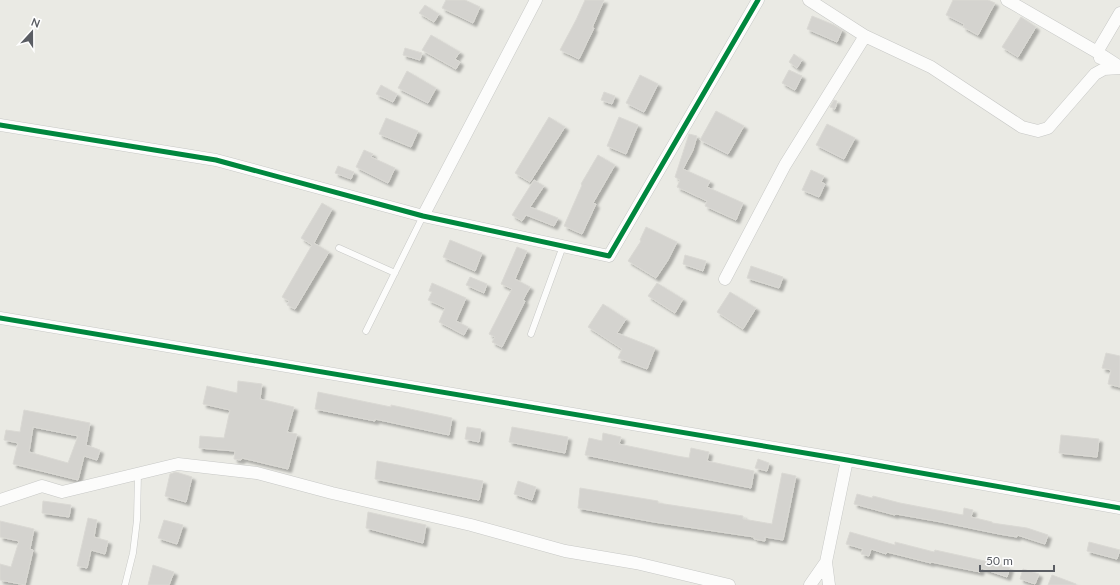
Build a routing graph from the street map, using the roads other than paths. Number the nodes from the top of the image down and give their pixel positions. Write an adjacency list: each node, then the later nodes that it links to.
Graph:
1 (536, 0): 11 (street)
2 (809, 0): 6 (street)
3 (1007, 0): 7 (street)
4 (755, 1): 12 (street)
5 (1120, 13): 7 (street)
6 (865, 36): 9 (street); 15 (street)
7 (1097, 52): 8 (street); 9 (street)
8 (1120, 67): 9 (street)
9 (1096, 73)
10 (0, 125): 11 (street)
11 (423, 216): 12 (street); 14 (lane)
12 (563, 246): 18 (lane)
13 (339, 248): 14 (lane)
14 (395, 273): 17 (lane)
15 (725, 279)
16 (0, 318): 19 (street)
17 (366, 331)
18 (532, 334)
19 (847, 460): 22 (street); 23 (street)
20 (138, 473): 21 (street); 24 (lane); 25 (street)
21 (0, 500)
22 (1120, 508)
23 (826, 562): 26 (street); 27 (street)
24 (125, 585)
25 (729, 585)
26 (810, 585)
27 (829, 585)

